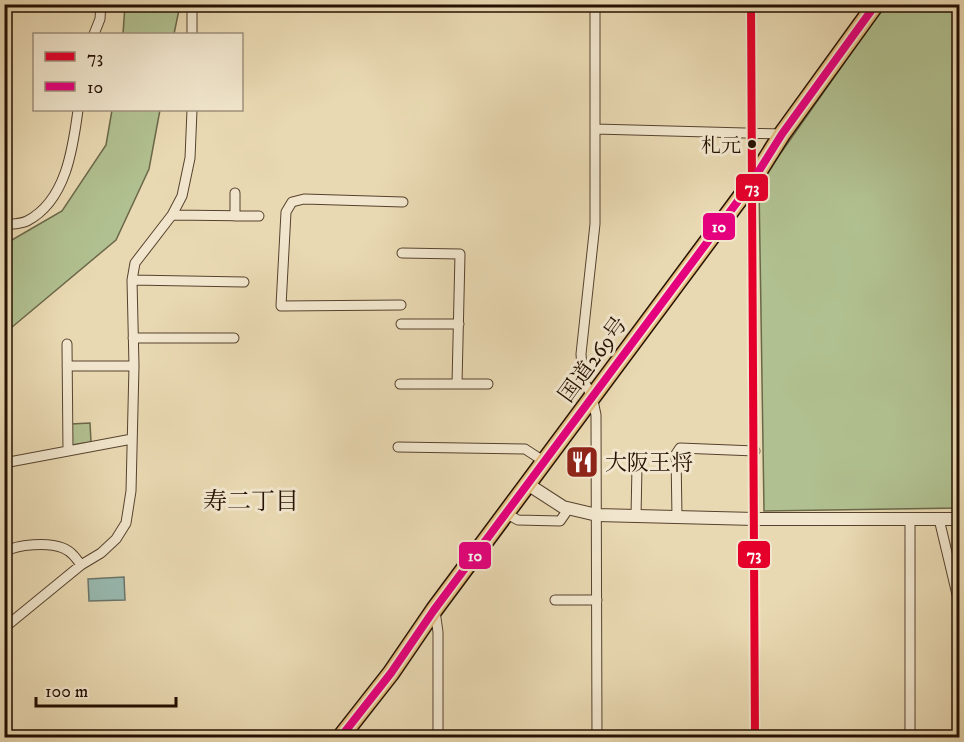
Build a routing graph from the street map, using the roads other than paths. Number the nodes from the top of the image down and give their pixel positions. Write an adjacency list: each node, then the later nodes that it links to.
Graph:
1 (101, 4): 6 (street)
2 (192, 4): 7 (street)
3 (595, 4): 10 (street)
4 (751, 4): 11 (street)
5 (876, 4): 12 (highway, 国道269号)
6 (94, 33)
7 (192, 33)
8 (78, 111): 19 (street)
9 (192, 111): 16 (street)
10 (595, 129): 11 (street); 34 (street)
11 (751, 132): 12 (street); 13 (street)
12 (782, 134): 13 (highway, 国道269号)
13 (752, 182): 34 (highway, 国道269号); 38 (street)
14 (235, 193): 17 (street)
15 (403, 202): 23 (street)
16 (172, 215): 17 (street); 21 (street)
17 (236, 216): 18 (street)
18 (259, 216)
19 (4, 225)
20 (402, 253): 25 (street)
21 (132, 280): 22 (street); 26 (street)
22 (244, 282)
23 (401, 305)
24 (401, 324): 25 (street)
25 (459, 324): 32 (street)
26 (133, 338): 27 (street); 30 (street)
27 (234, 338)
28 (67, 344): 29 (street)
29 (67, 366): 30 (street); 37 (street)
30 (134, 366): 35 (street)
31 (400, 384): 32 (street)
32 (458, 384): 33 (street)
33 (488, 384)
34 (592, 396): 39 (highway, 国道269号); 45 (street)
35 (132, 439): 37 (street); 53 (street)
36 (398, 447): 39 (street)
37 (68, 451): 40 (street)
38 (754, 451): 47 (street); 48 (street)
39 (545, 462): 42 (highway, 国道269号)
40 (4, 463)
41 (637, 466): 46 (street)
42 (529, 485): 43 (street); 44 (highway, 国道269号)
43 (569, 508): 44 (street); 45 (street)
44 (507, 514): 57 (highway, 国道269号)
45 (597, 515): 46 (street); 55 (street)
46 (636, 517): 47 (street)
47 (678, 518): 48 (street)
48 (754, 519): 49 (street); 62 (street)
49 (910, 519): 50 (street); 63 (street)
50 (939, 519): 51 (street); 56 (street)
51 (960, 519)
52 (4, 552): 53 (street)
53 (81, 565): 58 (street)
54 (555, 600): 55 (street)
55 (597, 600): 61 (street)
56 (960, 607)
57 (434, 610): 59 (highway, 国道269号); 60 (street)
58 (4, 628)
59 (340, 738)
60 (438, 738)
61 (597, 738)
62 (755, 738)
63 (910, 738)

